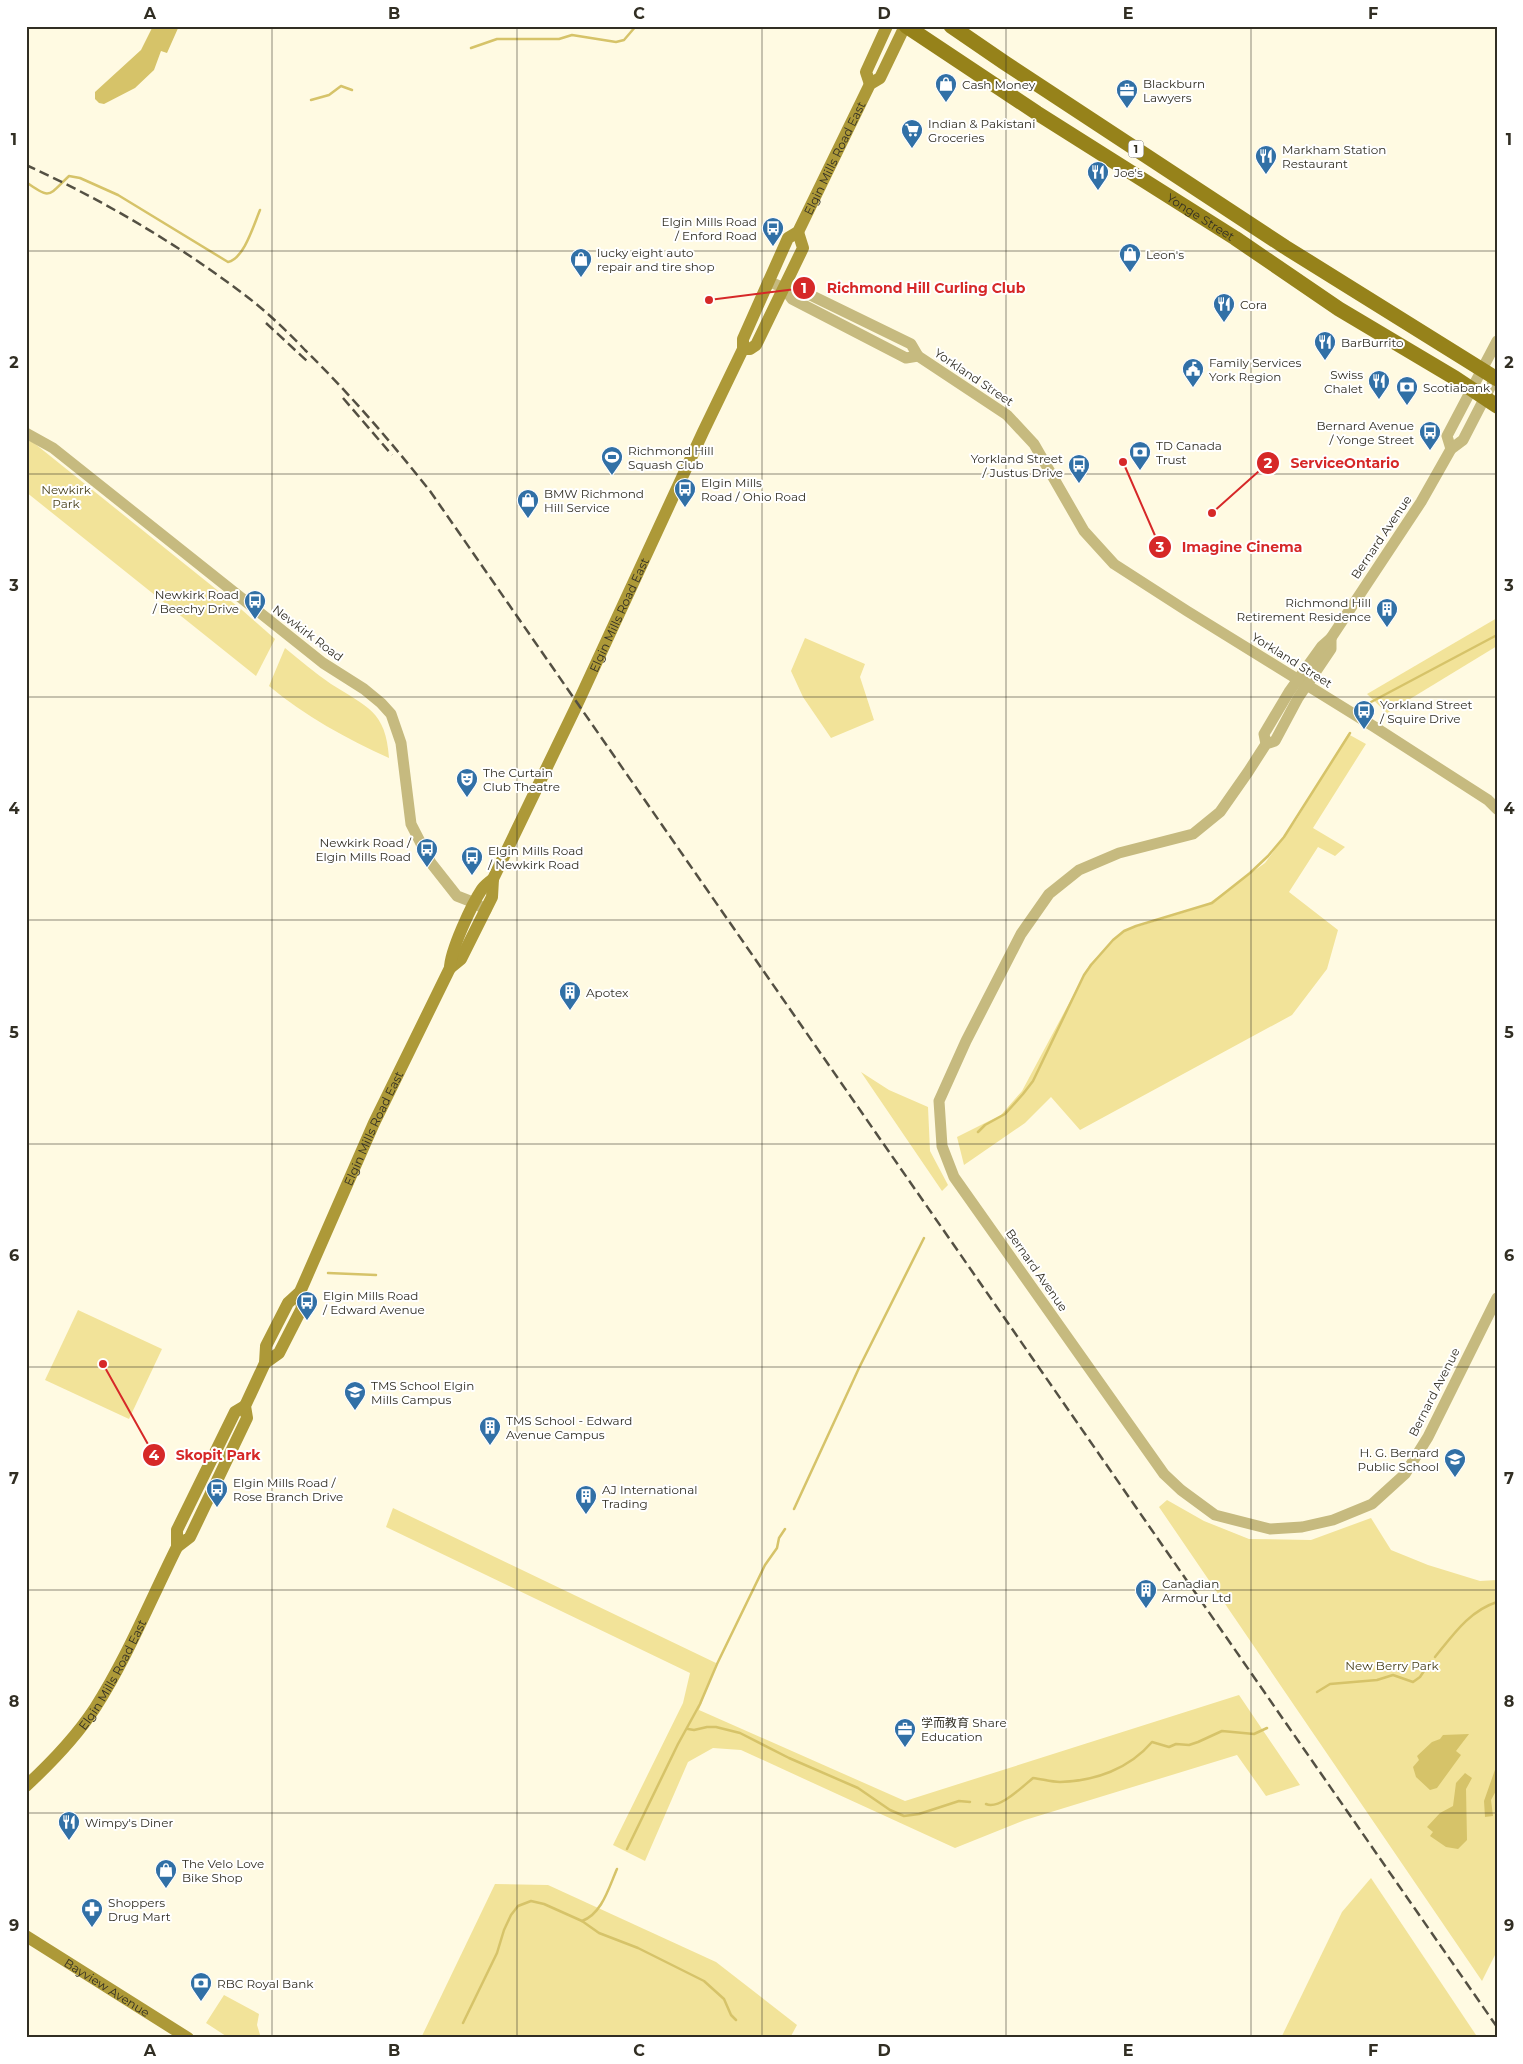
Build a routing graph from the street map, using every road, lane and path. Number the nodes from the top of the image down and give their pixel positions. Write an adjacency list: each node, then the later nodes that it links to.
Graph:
1 (887, 26): 4 (main road, Elgin Mills Road East)
2 (906, 26): 4 (main road, Elgin Mills Road East); 11 (main road, Yonge Street / 1)
3 (951, 26): 10 (main road, Yonge Street / 1)
4 (870, 84): 5 (main road, Elgin Mills Road East)
5 (798, 232): 6 (main road, Elgin Mills Road East); 7 (main road, Elgin Mills Road East)
6 (768, 281): 7 (street, Yorkland Street); 9 (main road, Elgin Mills Road East)
7 (784, 288): 9 (main road, Elgin Mills Road East); 15 (street, Yorkland Street)
8 (1497, 341): 10 (street)
9 (743, 349): 17 (main road, Elgin Mills Road East)
10 (1493, 375): 11 (street, Bernard Avenue); 12 (street, Bernard Avenue)
11 (1472, 389): 12 (main road, Yonge Street / 1); 14 (street, Bernard Avenue)
12 (1491, 402): 14 (street, Bernard Avenue)
13 (26, 433): 18 (street, Newkirk Road)
14 (1451, 449): 15 (street, Bernard Avenue)
15 (1303, 683): 16 (street, Yorkland Street); 21 (street, Bernard Avenue)
16 (1497, 809)
17 (493, 879): 18 (main road, Elgin Mills Road East); 19 (main road, Elgin Mills Road East)
18 (475, 902): 19 (street, Newkirk Road); 20 (main road, Elgin Mills Road East)
19 (486, 910): 20 (main road, Elgin Mills Road East)
20 (450, 968): 22 (main road, Elgin Mills Road East)
21 (1497, 1298)
22 (26, 1786)
23 (26, 1936): 24 (main road, Bayview Avenue)
24 (188, 2038)

